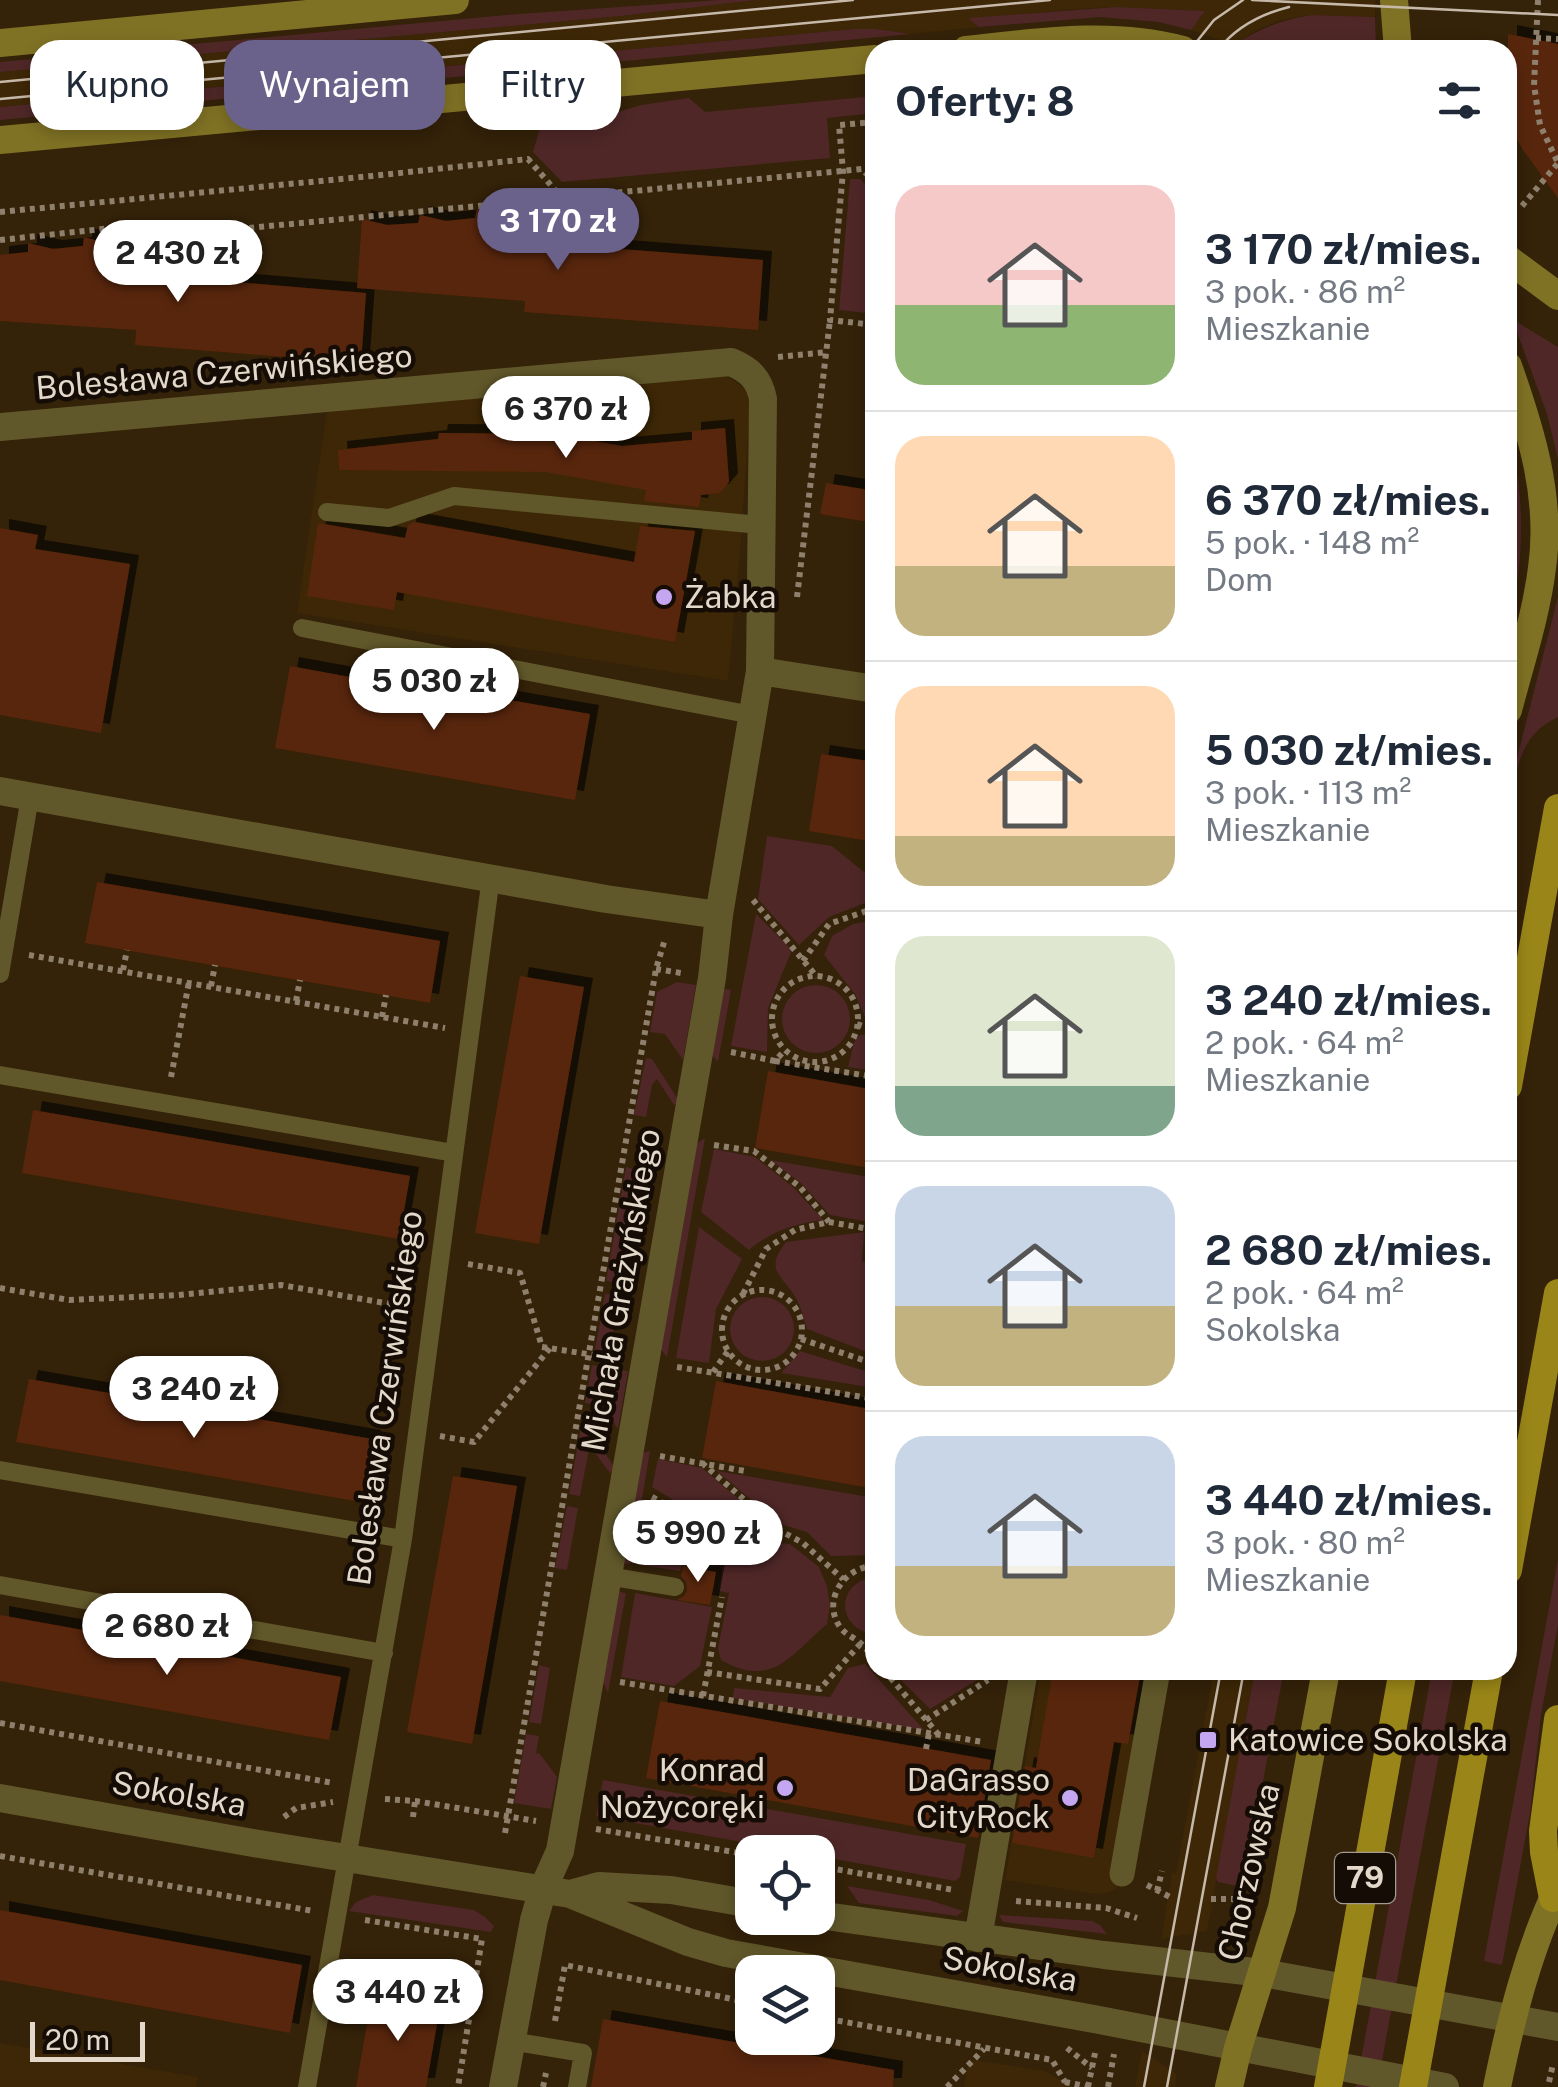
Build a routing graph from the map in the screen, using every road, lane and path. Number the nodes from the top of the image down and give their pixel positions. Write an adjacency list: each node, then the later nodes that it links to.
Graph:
1 (455, 0): 9 (main road)
2 (1394, 0): 8 (main road)
3 (1538, 0): 4 (path)
4 (1536, 38): 5 (path); 13 (path)
5 (1558, 39)
6 (1074, 40): 7 (main road)
7 (1131, 40)
8 (1397, 40)
9 (0, 43)
10 (865, 60): 12 (main road)
11 (865, 123): 14 (path)
12 (0, 140)
13 (1558, 163): 17 (path)
14 (843, 171): 15 (path); 16 (path); 22 (path)
15 (865, 172)
16 (562, 198): 18 (path); 19 (path)
17 (1522, 206)
18 (0, 212)
19 (0, 240)
20 (1517, 265): 21 (main road)
21 (1558, 296)
22 (830, 320): 23 (path); 28 (path)
23 (865, 324)
24 (1517, 391): 31 (main road)
25 (0, 427): 27 (street, Bolesława Czerwińskiego)
26 (327, 512): 27 (lane)
27 (760, 525): 30 (street, Bolesława Czerwińskiego)
28 (797, 599)
29 (302, 628): 33 (lane)
30 (760, 671): 32 (street); 33 (street, Bolesława Czerwińskiego)
31 (1517, 675)
32 (865, 688)
33 (752, 715): 41 (street, Bolesława Czerwińskiego)
34 (0, 791): 35 (street)
35 (30, 796): 37 (street); 47 (lane)
36 (1558, 808): 58 (main road)
37 (491, 878): 39 (street); 66 (lane, Bolesława Czerwińskiego)
38 (752, 899): 44 (path)
39 (670, 908): 41 (street); 77 (path)
40 (865, 911): 44 (path)
41 (719, 916): 92 (street, Michała Grażyńskiego)
42 (128, 950): 46 (path)
43 (24, 954): 46 (path)
44 (803, 961): 48 (path)
45 (214, 965): 51 (path)
46 (123, 970): 50 (path)
47 (0, 974)
48 (818, 976): 55 (path); 59 (path)
49 (300, 980): 53 (path)
50 (189, 982): 51 (path); 64 (path)
51 (211, 986): 53 (path)
52 (386, 995): 54 (path)
53 (296, 1001): 54 (path)
54 (382, 1017): 57 (path)
55 (857, 1024): 56 (path); 59 (path)
56 (865, 1027)
57 (456, 1030)
58 (1517, 1036)
59 (785, 1050): 61 (path)
60 (725, 1051): 61 (path)
61 (775, 1061): 63 (path)
62 (0, 1075): 64 (lane)
63 (865, 1076)
64 (166, 1103): 66 (lane)
65 (707, 1144): 67 (path)
66 (454, 1153): 90 (lane, Bolesława Czerwińskiego)
67 (829, 1222): 68 (path); 72 (path)
68 (865, 1228)
69 (452, 1261): 75 (path)
70 (0, 1288): 73 (path)
71 (1558, 1294): 88 (main road)
72 (742, 1295): 74 (path); 76 (path)
73 (419, 1309)
74 (801, 1339): 76 (path); 78 (path)
75 (550, 1348): 77 (path); 82 (path)
76 (728, 1351): 80 (path)
77 (587, 1355): 121 (path)
78 (865, 1361)
79 (669, 1366): 80 (path)
80 (714, 1372): 81 (path)
81 (865, 1398)
82 (429, 1435)
83 (654, 1455): 84 (path)
84 (702, 1464): 86 (path); 89 (path)
85 (0, 1470): 90 (lane)
86 (746, 1471)
87 (646, 1494): 89 (path)
88 (1517, 1520)
89 (780, 1530): 93 (path)
90 (403, 1538): 100 (lane, Bolesława Czerwińskiego)
91 (865, 1566): 93 (path)
92 (606, 1576): 95 (lane); 131 (street, Michała Grażyńskiego)
93 (843, 1579): 97 (path)
94 (0, 1585): 100 (lane)
95 (675, 1587)
96 (722, 1596): 101 (path)
97 (861, 1643): 98 (path); 99 (path); 101 (path)
98 (865, 1644)
99 (865, 1648)
100 (384, 1653): 120 (lane)
101 (708, 1672): 110 (path)
102 (892, 1680): 113 (path)
103 (989, 1680): 113 (path)
104 (1022, 1680): 117 (street)
105 (1156, 1680): 130 (street)
106 (1324, 1680): 144 (main road, Chorzowska)
107 (1401, 1680): 167 (main road, 79)
108 (1488, 1680): 168 (main road)
109 (614, 1682): 110 (path)
110 (707, 1697): 111 (path); 115 (path)
111 (708, 1710)
112 (1558, 1718): 136 (main road)
113 (926, 1720): 116 (path)
114 (0, 1723): 120 (path)
115 (928, 1733): 116 (path); 118 (path)
116 (939, 1735): 117 (path)
117 (1010, 1747): 143 (street)
118 (926, 1749)
119 (0, 1798): 128 (street, Sokolska)
120 (358, 1799): 128 (lane)
121 (507, 1815): 122 (path); 123 (path); 125 (path)
122 (413, 1817)
123 (540, 1822)
124 (589, 1828): 126 (path)
125 (504, 1833)
126 (735, 1853)
127 (0, 1856): 140 (path)
128 (347, 1858): 131 (street, Sokolska); 140 (lane)
129 (1162, 1871): 132 (path)
130 (1122, 1874)
131 (556, 1891): 138 (street, Sokolska); 149 (street, Michała Grażyńskiego); 154 (street, Sokolska)
132 (1157, 1891): 133 (path); 137 (path)
133 (1170, 1897)
134 (1211, 1899): 135 (path)
135 (1238, 1899)
136 (1556, 1899): 146 (main road)
137 (1140, 1900)
138 (735, 1901)
139 (1106, 1908): 142 (path)
140 (337, 1915): 158 (lane); 159 (path)
141 (835, 1917): 143 (street, Sokolska)
142 (1134, 1937)
143 (978, 1938): 144 (street, Sokolska)
144 (1276, 1976): 146 (street, Sokolska); 154 (main road, Chorzowska)
145 (735, 2000): 152 (path)
146 (1512, 2019): 148 (street, Sokolska); 170 (main road)
147 (835, 2020): 153 (path)
148 (1558, 2027)
149 (511, 2042): 152 (lane); 160 (street, Michała Grażyńskiego)
150 (1096, 2044): 164 (path)
151 (1116, 2044): 165 (path)
152 (550, 2048): 161 (path); 162 (lane)
153 (985, 2048): 157 (path); 163 (path)
154 (1238, 2048): 166 (main road, Chorzowska); 169 (street, Sokolska)
155 (1553, 2064): 156 (path)
156 (1549, 2082)
157 (1065, 2084): 164 (path)
158 (307, 2087)
159 (458, 2087)
160 (503, 2087)
161 (543, 2087)
162 (577, 2087)
163 (948, 2087)
164 (1088, 2087)
165 (1108, 2087)
166 (1230, 2087)
167 (1328, 2087)
168 (1413, 2087)
169 (1445, 2087)
170 (1497, 2087)

